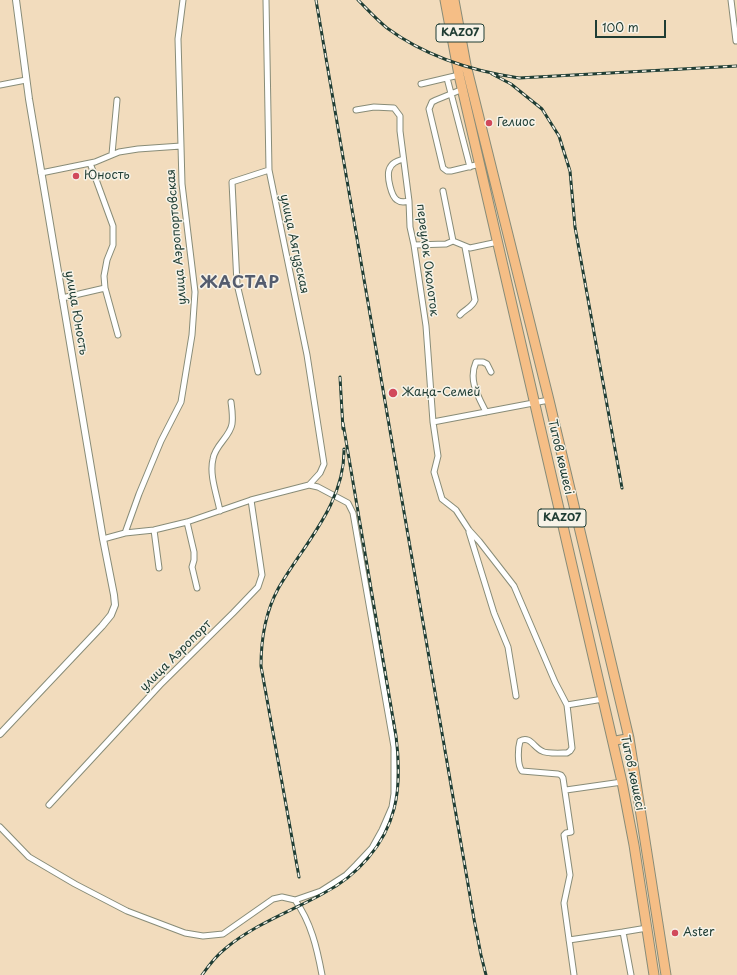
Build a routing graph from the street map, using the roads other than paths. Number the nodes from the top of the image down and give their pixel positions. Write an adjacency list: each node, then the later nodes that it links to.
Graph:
1 (16, 0): 11 (street, улица Юность)
2 (183, 0): 20 (street, улица Аэропортовская)
3 (266, 0): 26 (street, улица Аягузская)
4 (445, 0): 8 (highway, KAZ07)
5 (454, 0): 8 (highway, KAZ07)
6 (732, 0): 7 (street)
7 (736, 41)
8 (462, 64): 9 (highway, Титов көшесі / KAZ07); 18 (highway, Титов көшесі / KAZ07)
9 (459, 75): 10 (street); 14 (highway, Титов көшесі / KAZ07)
10 (447, 78): 12 (street); 15 (street)
11 (26, 80): 13 (street); 27 (street, улица Юность)
12 (421, 84)
13 (0, 85)
14 (463, 89): 15 (street); 19 (highway, Титов көшесі / KAZ07)
15 (451, 94): 25 (street); 25 (street)
16 (117, 100): 21 (street)
17 (356, 110): 22 (street, переулок Околоток)
18 (479, 113): 19 (main road); 40 (highway, Титов көшесі / KAZ07)
19 (469, 116): 24 (highway, Титов көшесі / KAZ07)
20 (181, 146): 21 (street); 51 (street, улица Аэропортовская)
21 (112, 154): 23 (street)
22 (403, 159): 29 (street, переулок Околоток); 29 (street)
23 (90, 163): 27 (street); 34 (street)
24 (480, 164): 25 (street); 31 (highway, Титов көшесі / KAZ07)
25 (470, 167)
26 (269, 170): 38 (street); 45 (street, улица Аягузская)
27 (41, 173): 35 (street, улица Юность)
28 (443, 191): 30 (street)
29 (409, 201): 32 (street, переулок Околоток)
30 (453, 241): 32 (street); 33 (street)
31 (498, 242): 33 (street); 42 (highway, Титов көшесі / KAZ07)
32 (414, 246): 44 (street, переулок Околоток)
33 (465, 247): 36 (street)
34 (106, 288): 35 (street); 37 (street)
35 (62, 298): 52 (street, улица Юность)
36 (460, 315)
37 (118, 335)
38 (258, 372)
39 (491, 372): 43 (street)
40 (549, 400): 42 (street); 59 (highway, Титов көшесі / KAZ07)
41 (231, 402): 47 (street)
42 (535, 403): 43 (street); 56 (highway, Титов көшесі / KAZ07)
43 (486, 412): 44 (street)
44 (433, 422): 50 (street, переулок Околоток)
45 (309, 485): 46 (street); 65 (street)
46 (251, 500): 47 (street); 63 (street, улица Аэропорт)
47 (220, 511): 48 (street)
48 (187, 522): 49 (street); 54 (street)
49 (154, 530): 51 (street); 53 (street)
50 (469, 530): 55 (street); 57 (street)
51 (125, 533): 52 (street)
52 (103, 539): 58 (street, улица Юность)
53 (159, 568)
54 (197, 588)
55 (516, 696)
56 (603, 699): 57 (street); 60 (highway, Титов көшесі / KAZ07)
57 (567, 705): 62 (street)
58 (0, 734)
59 (629, 738): 60 (main road); 73 (highway, Титов көшесі / KAZ07)
60 (613, 741): 61 (highway, Титов көшесі / KAZ07)
61 (622, 782): 62 (street); 66 (highway, Титов көшесі / KAZ07)
62 (566, 790): 68 (street)
63 (49, 805)
64 (0, 828): 65 (street)
65 (295, 900): 69 (street)
66 (646, 928): 67 (street); 72 (highway, Титов көшесі / KAZ07)
67 (624, 932): 68 (street); 71 (street)
68 (569, 940): 70 (street)
69 (322, 975)
70 (574, 975)
71 (631, 975)
72 (654, 975)
73 (666, 975)

